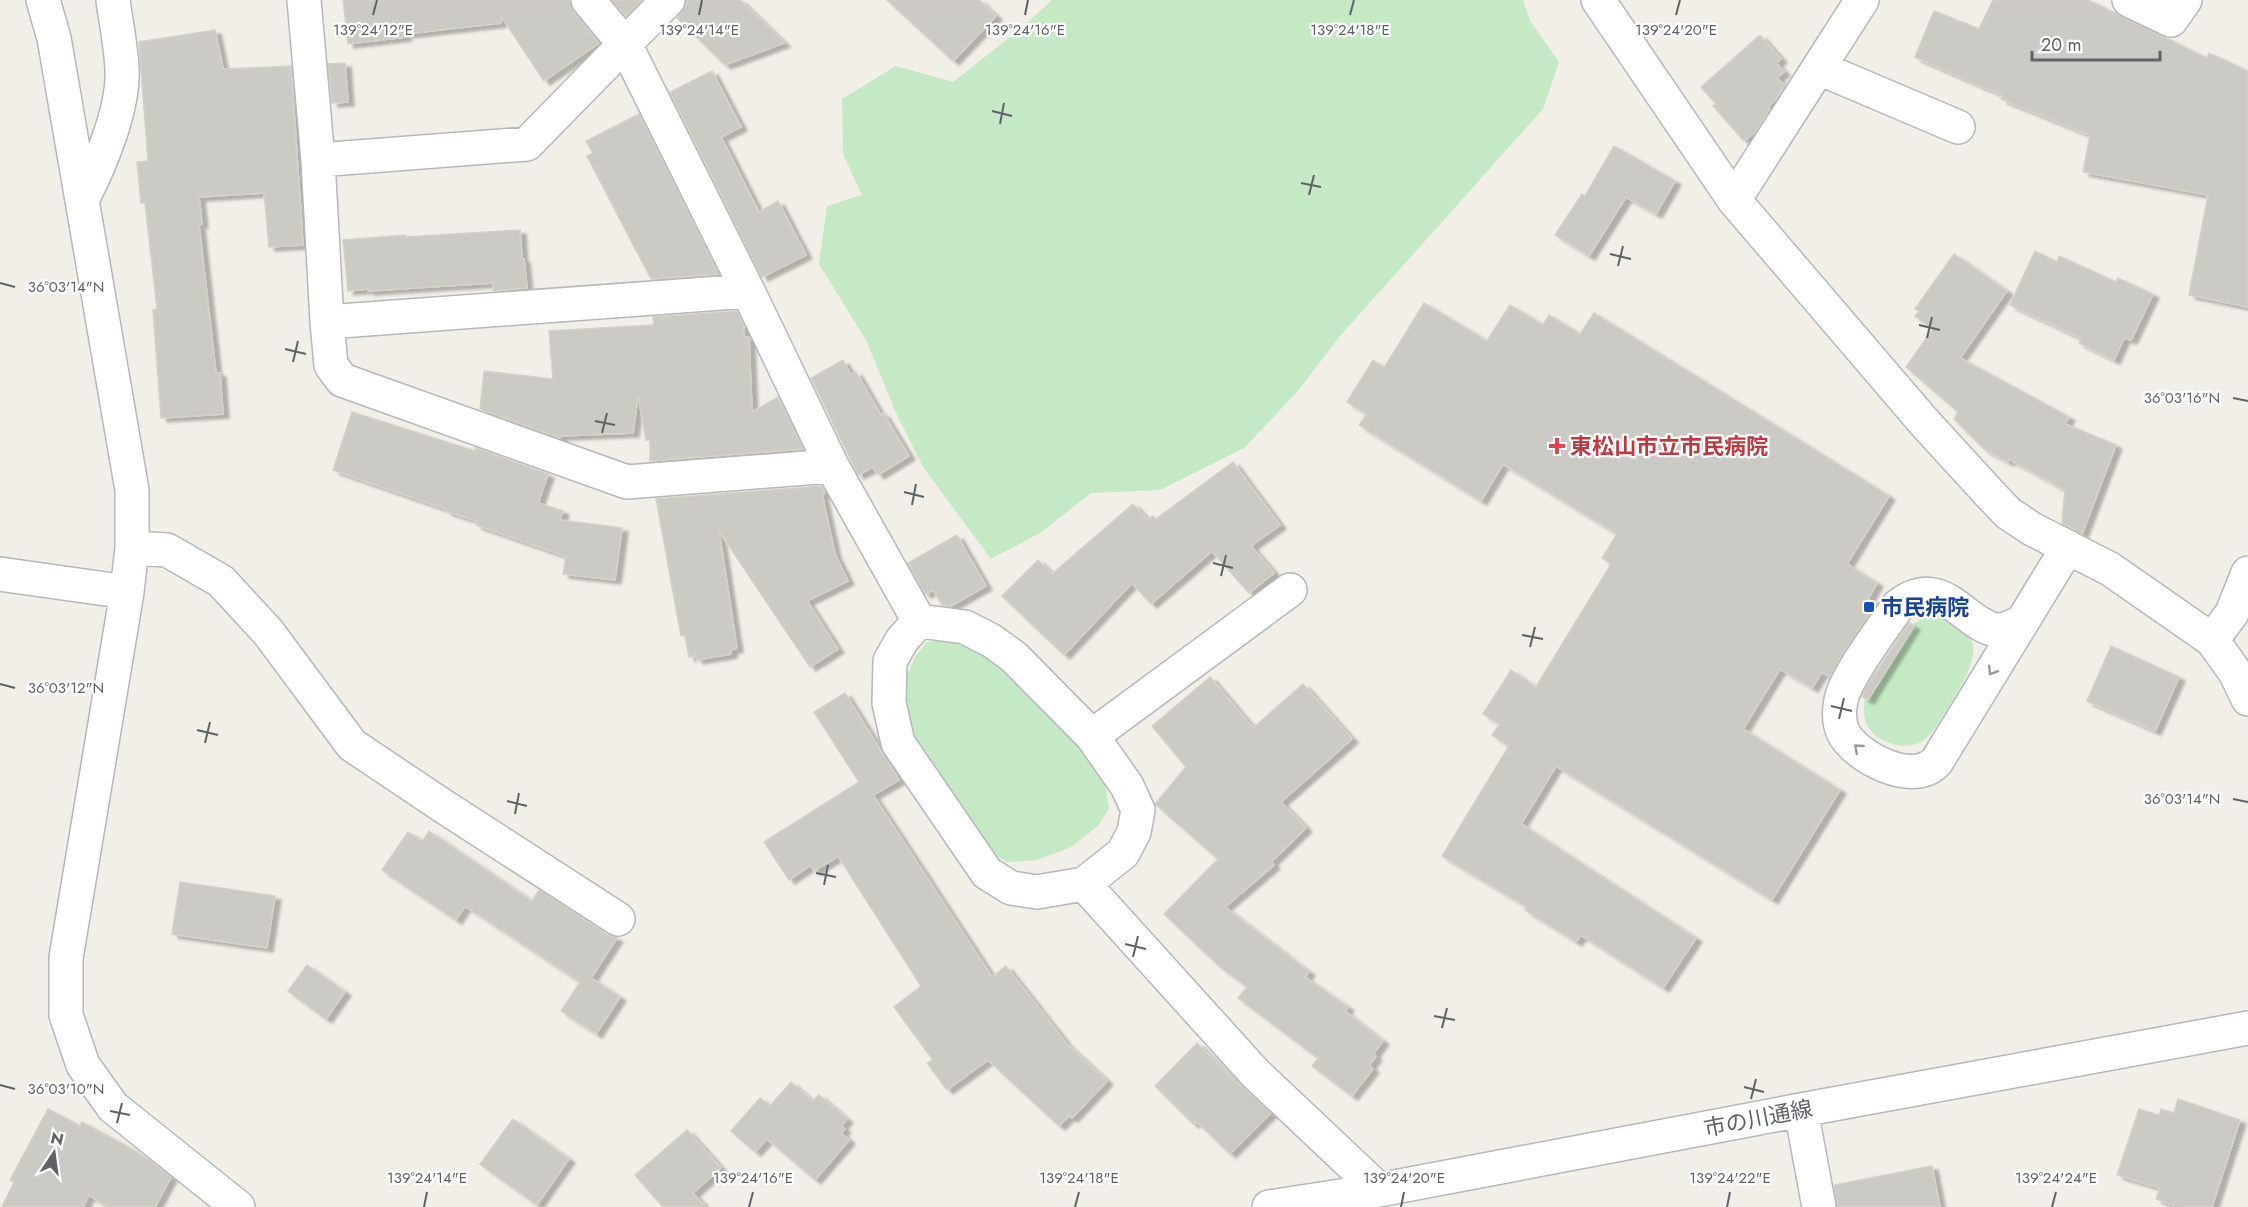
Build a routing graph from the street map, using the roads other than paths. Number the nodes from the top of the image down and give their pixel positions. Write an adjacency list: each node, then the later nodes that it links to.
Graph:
1 (43, 0): 14 (street)
2 (113, 0): 14 (street)
3 (304, 0): 13 (street)
4 (588, 0): 10 (street)
5 (668, 0): 10 (street)
6 (1598, 0): 15 (street)
7 (1862, 0): 11 (street)
8 (2129, 0): 9 (street)
9 (2185, 0)
10 (626, 46): 13 (street); 16 (street)
11 (1820, 68): 12 (street); 15 (street)
12 (1958, 127)
13 (318, 159): 17 (street)
14 (82, 200): 20 (street)
15 (1734, 200): 19 (street)
16 (748, 291): 17 (street); 18 (street)
17 (327, 322): 18 (street)
18 (832, 466): 25 (street)
19 (2068, 547): 26 (street); 27 (street)
20 (132, 548): 24 (street); 31 (street)
21 (0, 574): 24 (street)
22 (2247, 580): 27 (street)
23 (1290, 590): 29 (street)
24 (127, 592): 35 (street)
25 (919, 621): 29 (street); 30 (street)
26 (2023, 621): 26 (street, one-way to 26)
27 (2212, 640): 28 (street)
28 (2248, 699)
29 (1092, 736): 30 (street)
30 (1084, 884): 34 (street)
31 (618, 919)
32 (2248, 1028): 33 (street, 市の川通線)
33 (1801, 1110): 34 (street, 市の川通線); 37 (street)
34 (1379, 1190): 36 (street, 市の川通線)
35 (238, 1207)
36 (1269, 1207)
37 (1819, 1207)

